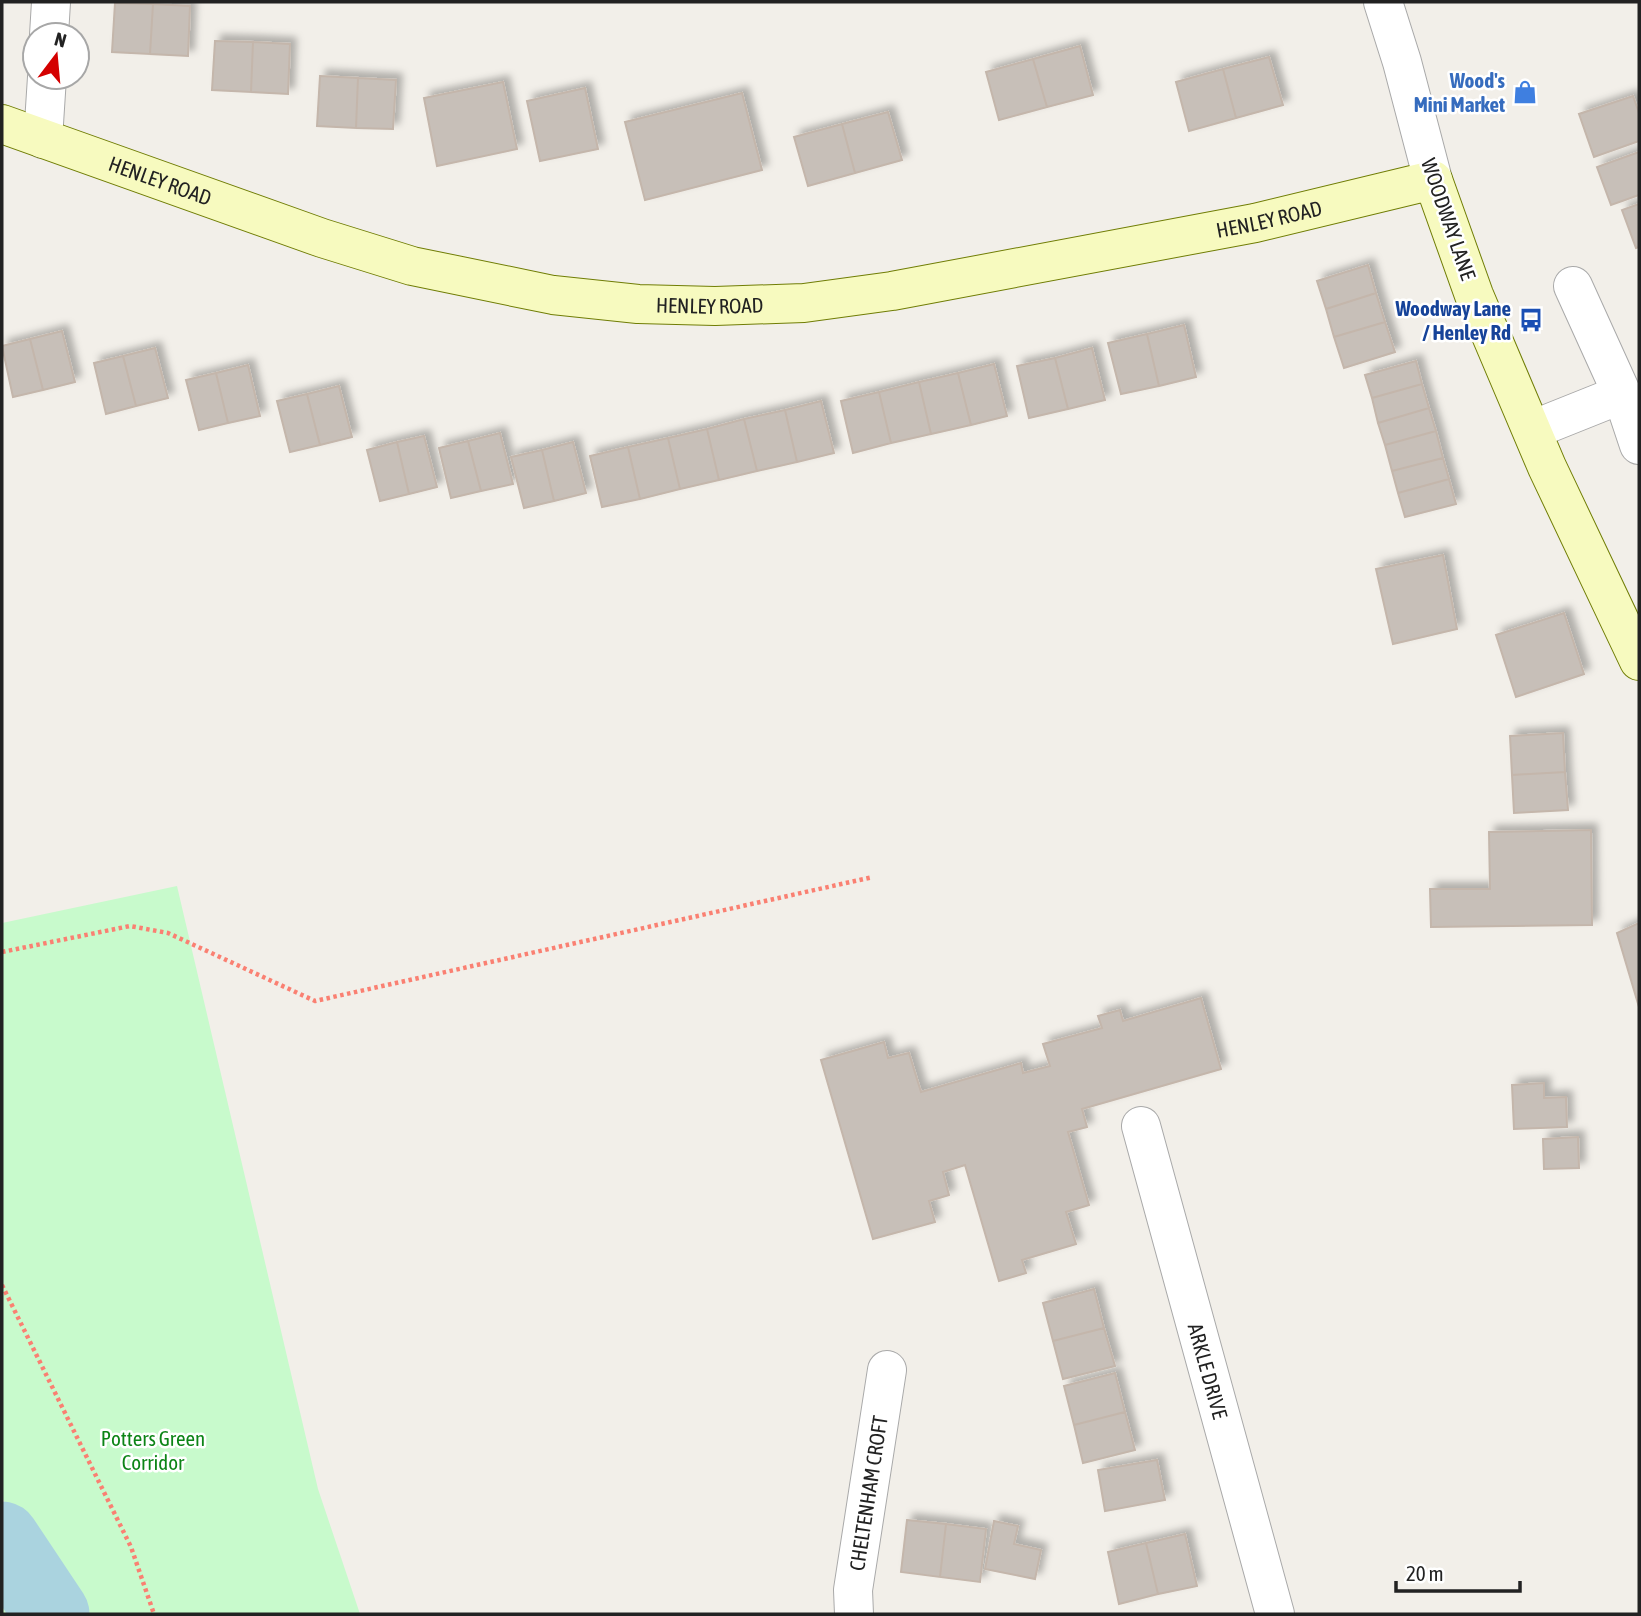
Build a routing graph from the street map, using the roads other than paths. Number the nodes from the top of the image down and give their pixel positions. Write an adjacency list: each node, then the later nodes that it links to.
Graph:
1 (51, 2): 3 (street)
2 (1383, 2): 7 (street, WOODWAY LANE)
3 (50, 21)
4 (46, 91): 6 (street)
5 (2, 124): 6 (main road, HENLEY ROAD)
6 (43, 139): 7 (main road, HENLEY ROAD)
7 (1433, 180): 10 (main road, WOODWAY LANE)
8 (1573, 286): 9 (street)
9 (1622, 394): 10 (street); 11 (street)
10 (1532, 430): 12 (main road, WOODWAY LANE)
11 (1639, 444)
12 (1639, 661)
13 (1141, 1126): 16 (street, ARKLE DRIVE)
14 (887, 1370): 15 (street, CHELTENHAM CROFT)
15 (854, 1614)
16 (1275, 1614)

